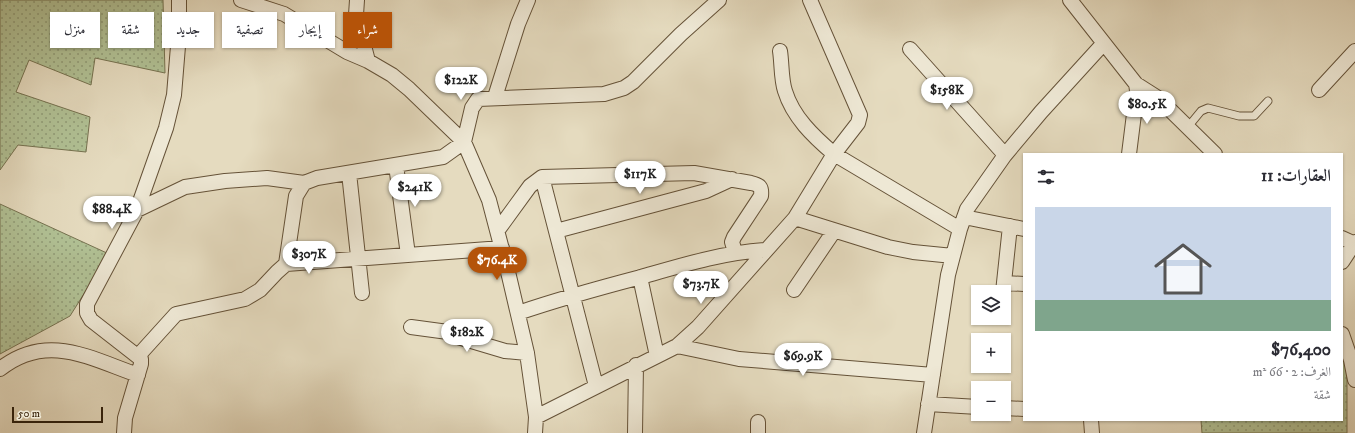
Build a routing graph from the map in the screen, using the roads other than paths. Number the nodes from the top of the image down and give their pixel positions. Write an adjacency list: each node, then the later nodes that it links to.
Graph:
1 (179, 0): 28 (street)
2 (242, 0): 12 (street)
3 (358, 0): 12 (street)
4 (528, 0): 15 (street)
5 (719, 0): 15 (street)
6 (810, 0): 21 (street)
7 (1070, 0): 8 (street)
8 (1103, 44): 13 (street); 22 (street)
9 (910, 49): 22 (street)
10 (780, 51): 21 (street)
11 (1355, 51): 14 (street)
12 (368, 61): 18 (street)
13 (1136, 84): 17 (street); 19 (street)
14 (1319, 90)
15 (495, 97): 18 (street)
16 (1268, 101): 17 (lane)
17 (1187, 128): 20 (street)
18 (464, 142): 23 (street); 33 (street)
19 (1129, 153)
20 (1214, 153)
21 (834, 154): 29 (street); 30 (street)
22 (1004, 155): 30 (street)
23 (396, 165): 24 (street); 41 (street)
24 (349, 173): 27 (street); 43 (street)
25 (542, 177): 26 (street); 33 (street); 35 (street)
26 (732, 179): 35 (street); 40 (street)
27 (304, 183): 28 (street); 45 (street)
28 (137, 210): 58 (street)
29 (795, 218): 34 (street); 39 (street)
30 (962, 223): 31 (street); 42 (street)
31 (1010, 226): 32 (street); 48 (street)
32 (1023, 229)
33 (498, 230): 38 (street)
34 (834, 230): 42 (street); 50 (street)
35 (556, 231): 52 (street)
36 (1343, 238): 37 (street)
37 (1355, 243): 44 (street)
38 (502, 248): 41 (street); 53 (street)
39 (765, 250): 40 (street); 56 (street)
40 (735, 252): 46 (street)
41 (408, 255): 43 (street)
42 (953, 256): 63 (street)
43 (359, 259): 45 (street); 51 (street)
44 (1343, 261)
45 (286, 264): 58 (street)
46 (640, 277): 52 (street); 59 (street)
47 (1023, 284): 49 (street)
48 (1004, 285)
49 (1011, 286)
50 (794, 290)
51 (362, 293)
52 (572, 295): 53 (street); 65 (street)
53 (518, 313): 57 (street)
54 (411, 327): 57 (street)
55 (1347, 336): 64 (street)
56 (677, 346): 59 (street); 63 (street)
57 (527, 353): 70 (street)
58 (138, 356): 62 (street)
59 (657, 356): 60 (street)
60 (636, 365): 65 (street); 74 (street)
61 (0, 369): 62 (street)
62 (138, 375): 72 (street)
63 (933, 375): 66 (street)
64 (1355, 380)
65 (596, 386): 70 (street)
66 (928, 404): 67 (street); 75 (street)
67 (971, 407)
68 (1011, 408): 69 (street)
69 (1023, 409)
70 (536, 417): 73 (street)
71 (1091, 421): 76 (street)
72 (124, 433)
73 (535, 433)
74 (636, 433)
75 (924, 433)
76 (1092, 433)

